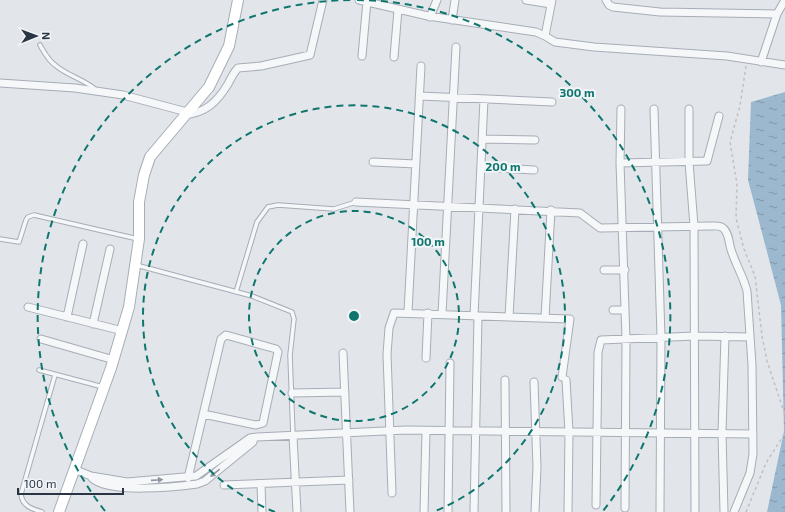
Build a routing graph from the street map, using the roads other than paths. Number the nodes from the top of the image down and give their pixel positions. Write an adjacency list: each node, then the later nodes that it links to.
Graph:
1 (238, 0): 32 (street)
2 (323, 0): 32 (street)
3 (359, 0): 9 (street)
4 (437, 0): 13 (street)
5 (455, 0): 14 (street)
6 (526, 0): 10 (street)
7 (606, 0): 12 (street)
8 (785, 0): 12 (street)
9 (367, 1): 11 (street); 18 (street)
10 (552, 2): 15 (street)
11 (398, 10): 13 (street); 19 (street)
12 (776, 14): 20 (street)
13 (430, 17): 14 (street)
14 (452, 20): 15 (street)
15 (545, 36): 20 (street)
16 (40, 45): 24 (lane)
17 (456, 47): 26 (street)
18 (362, 56)
19 (394, 58)
20 (761, 62): 21 (street)
21 (785, 65)
22 (421, 66): 25 (street)
23 (0, 83): 24 (street)
24 (98, 92): 32 (street)
25 (420, 96): 26 (street); 40 (street)
26 (454, 98): 27 (street); 45 (street)
27 (484, 99): 28 (street); 34 (street)
28 (552, 102)
29 (654, 108): 36 (street)
30 (621, 109): 39 (street)
31 (689, 109): 38 (street)
32 (185, 114): 53 (street)
33 (718, 116): 38 (street)
34 (482, 139): 35 (street); 41 (street)
35 (535, 140)
36 (654, 161): 38 (street); 39 (street); 50 (street)
37 (373, 162): 40 (street)
38 (689, 162): 49 (street)
39 (620, 163): 51 (street)
40 (416, 164): 44 (street)
41 (481, 167): 42 (street); 46 (street)
42 (534, 170)
43 (356, 202): 44 (street); 59 (lane)
44 (414, 204): 45 (street); 63 (street)
45 (448, 206): 46 (street); 65 (street)
46 (479, 207): 47 (street); 66 (street)
47 (514, 209): 48 (street); 68 (street)
48 (551, 210): 51 (street); 69 (street)
49 (694, 226): 50 (street); 72 (street); 75 (street)
50 (658, 227): 51 (street); 74 (street)
51 (624, 228): 58 (street)
52 (0, 239): 53 (lane)
53 (139, 239): 56 (street)
54 (83, 244): 67 (street)
55 (110, 249): 70 (street)
56 (136, 265): 59 (lane); 71 (street)
57 (604, 270): 58 (street)
58 (625, 270): 62 (street)
59 (236, 292): 88 (lane)
60 (28, 307): 67 (street)
61 (613, 310): 62 (street)
62 (625, 310): 76 (street)
63 (408, 312): 64 (street); 91 (street)
64 (428, 314): 65 (street); 79 (street)
65 (442, 314): 66 (street)
66 (476, 316): 68 (street); 94 (street)
67 (67, 317): 70 (street)
68 (509, 317): 69 (street)
69 (545, 318): 97 (street)
70 (93, 324): 71 (street)
71 (123, 332): 80 (street)
72 (695, 336): 73 (street); 74 (street); 102 (street)
73 (725, 336): 75 (street); 103 (street)
74 (660, 337): 76 (street); 101 (street)
75 (750, 337): 104 (street)
76 (626, 338): 98 (street); 99 (street)
77 (41, 339): 80 (street)
78 (343, 353): 87 (street)
79 (426, 358)
80 (114, 360): 86 (street)
81 (450, 364): 93 (street)
82 (40, 370): 83 (lane)
83 (55, 375): 86 (lane); 117 (lane)
84 (505, 380): 95 (street)
85 (534, 382): 96 (street)
86 (104, 387): 107 (street)
87 (345, 392): 88 (street); 100 (street)
88 (292, 393): 105 (lane)
89 (203, 414): 90 (street); 90 (street); 109 (street)
90 (256, 425): 106 (street)
91 (390, 431): 92 (street); 100 (street); 114 (street)
92 (426, 431): 93 (street); 122 (street)
93 (449, 431): 94 (street); 123 (street)
94 (475, 431): 95 (street); 124 (street)
95 (506, 431): 96 (street); 125 (street)
96 (536, 432): 97 (street); 126 (street)
97 (569, 432): 98 (street); 127 (street)
98 (597, 432): 99 (street); 115 (street)
99 (625, 432): 101 (street); 116 (street)
100 (346, 433): 105 (street); 110 (street)
101 (660, 433): 102 (street); 128 (street)
102 (695, 433): 103 (street); 129 (street)
103 (722, 433): 104 (street); 130 (street)
104 (753, 434): 131 (street)
105 (293, 436): 106 (street); 111 (street)
106 (255, 437): 108 (street, one-way to 108); 109 (street)
107 (76, 470): 108 (street); 118 (street)
108 (91, 476): 109 (street, one-way to 109)
109 (188, 478)
110 (348, 480): 111 (street); 121 (street)
111 (295, 482): 112 (street); 120 (street)
112 (261, 484): 113 (street); 119 (street)
113 (224, 485)
114 (392, 493)
115 (596, 505)
116 (625, 508)
117 (42, 512)
118 (59, 512)
119 (262, 512)
120 (296, 512)
121 (350, 512)
122 (424, 512)
123 (448, 512)
124 (474, 512)
125 (506, 512)
126 (535, 512)
127 (568, 512)
128 (660, 512)
129 (695, 512)
130 (724, 512)
131 (734, 512)

